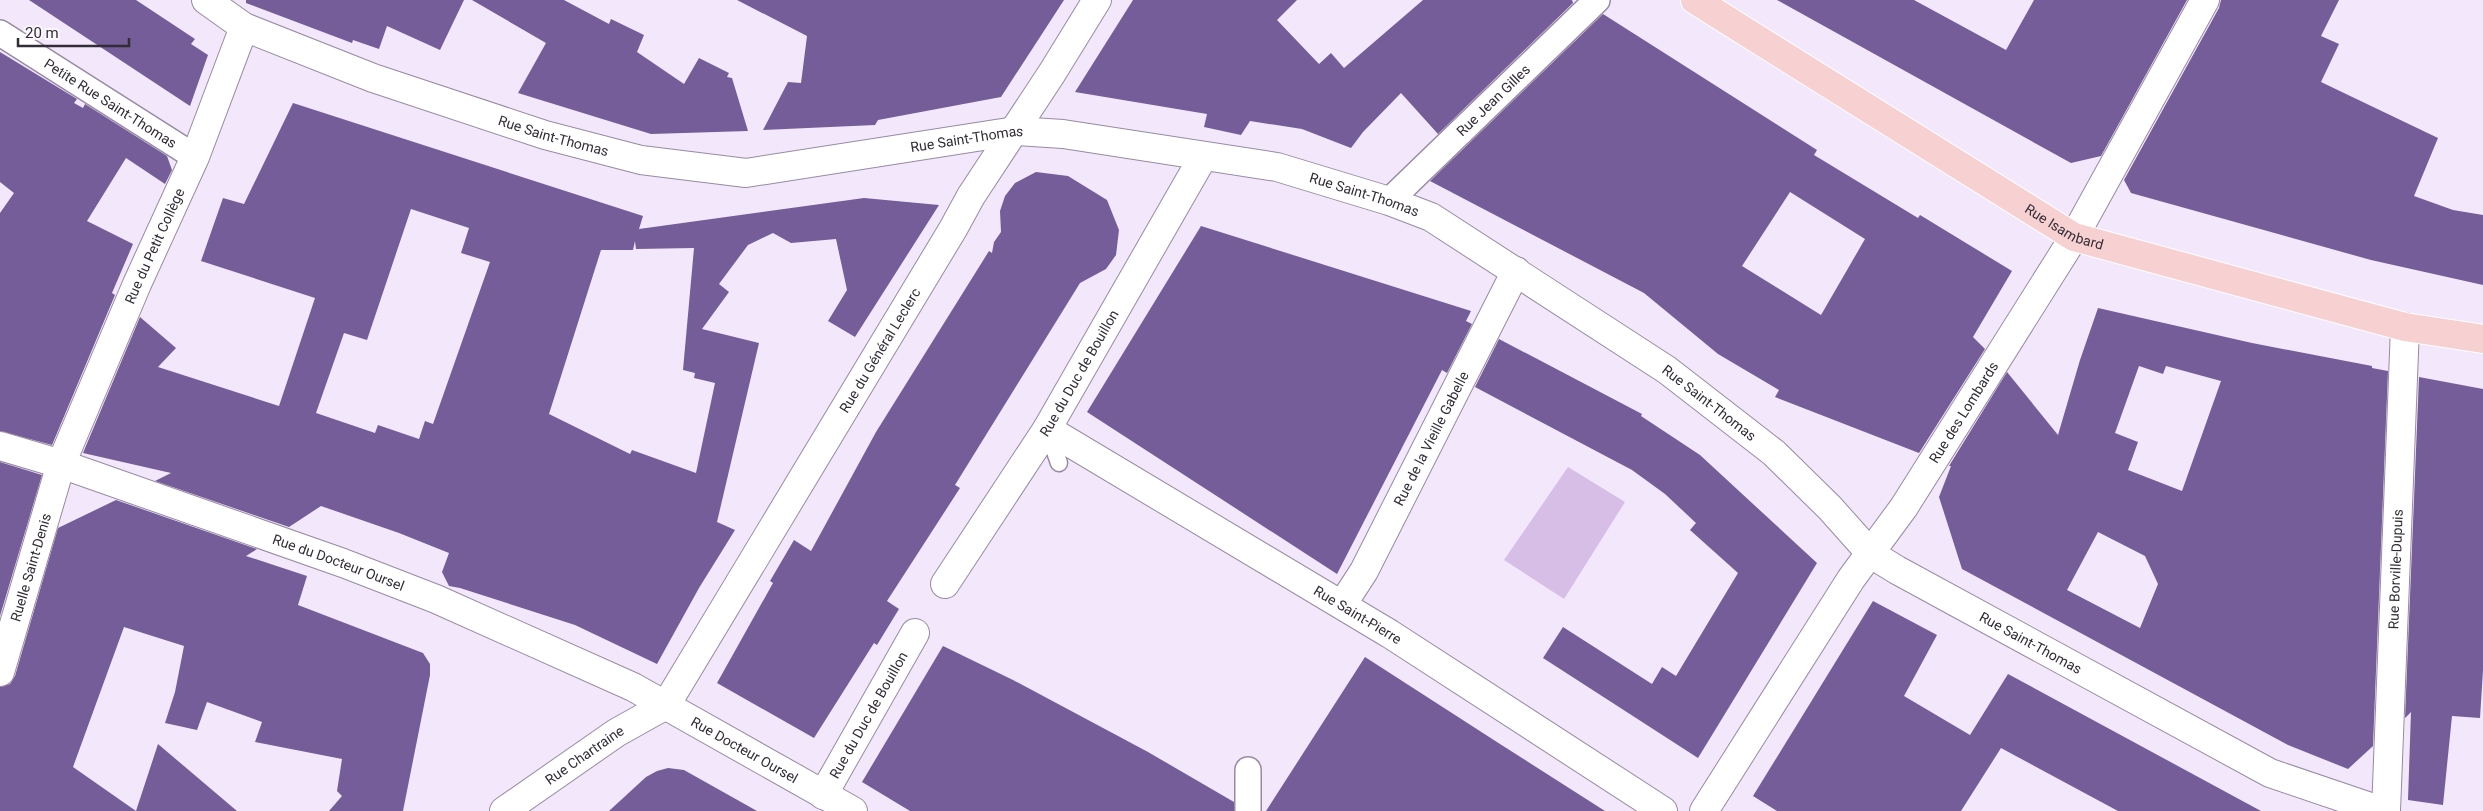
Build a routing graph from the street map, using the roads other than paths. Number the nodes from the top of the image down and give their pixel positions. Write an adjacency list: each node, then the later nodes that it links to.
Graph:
1 (206, 0): 6 (street, Rue Saint-Thomas)
2 (1097, 0): 8 (street, Rue du Général Leclerc)
3 (1597, 0): 11 (street, Rue Jean Gilles)
4 (1695, 0): 12 (main road, Rue Isambard)
5 (2204, 0): 12 (street, Rue des Lombards)
6 (244, 27): 8 (street, Rue Saint-Thomas); 9 (street, Rue du Petit Collège)
7 (0, 33): 9 (street, Petite Rue Saint-Thomas)
8 (1015, 131): 10 (street, Rue Saint-Thomas); 25 (street, Rue du Général Leclerc)
9 (195, 157): 18 (street, Rue du Petit Collège)
10 (1203, 157): 11 (street, Rue Saint-Thomas); 16 (street, Rue du Duc de Bouillon)
11 (1389, 201): 13 (street, Rue Saint-Thomas)
12 (2074, 237): 14 (main road, Rue Isambard); 20 (street, Rue des Lombards)
13 (1516, 271): 20 (street, Rue Saint-Thomas); 22 (street, Rue de la Vieille Gabelle)
14 (2405, 327): 15 (main road, Rue Isambard); 34 (street, Rue Borville-Dupuis)
15 (2483, 339)
16 (1047, 429): 19 (lane); 21 (street, Rue du Duc de Bouillon); 22 (street, Rue Saint-Pierre)
17 (0, 446): 18 (street, Rue du Docteur Oursel)
18 (61, 464): 24 (street, Ruelle Saint-Denis); 25 (street, Rue du Docteur Oursel)
19 (1059, 464)
20 (1871, 554): 32 (street, Rue des Lombards); 33 (street, Rue Saint-Thomas)
21 (945, 584)
22 (1340, 613): 31 (street, Rue Saint-Pierre)
23 (915, 633): 27 (street, Rue du Duc de Bouillon)
24 (0, 672)
25 (666, 705): 27 (street, Rue Docteur Oursel); 28 (street, Rue Chartraine)
26 (1248, 770): 30 (street)
27 (823, 794): 29 (street)
28 (504, 811)
29 (853, 811)
30 (1248, 811)
31 (1663, 811)
32 (1704, 811)
33 (2382, 811)
34 (2386, 811)

